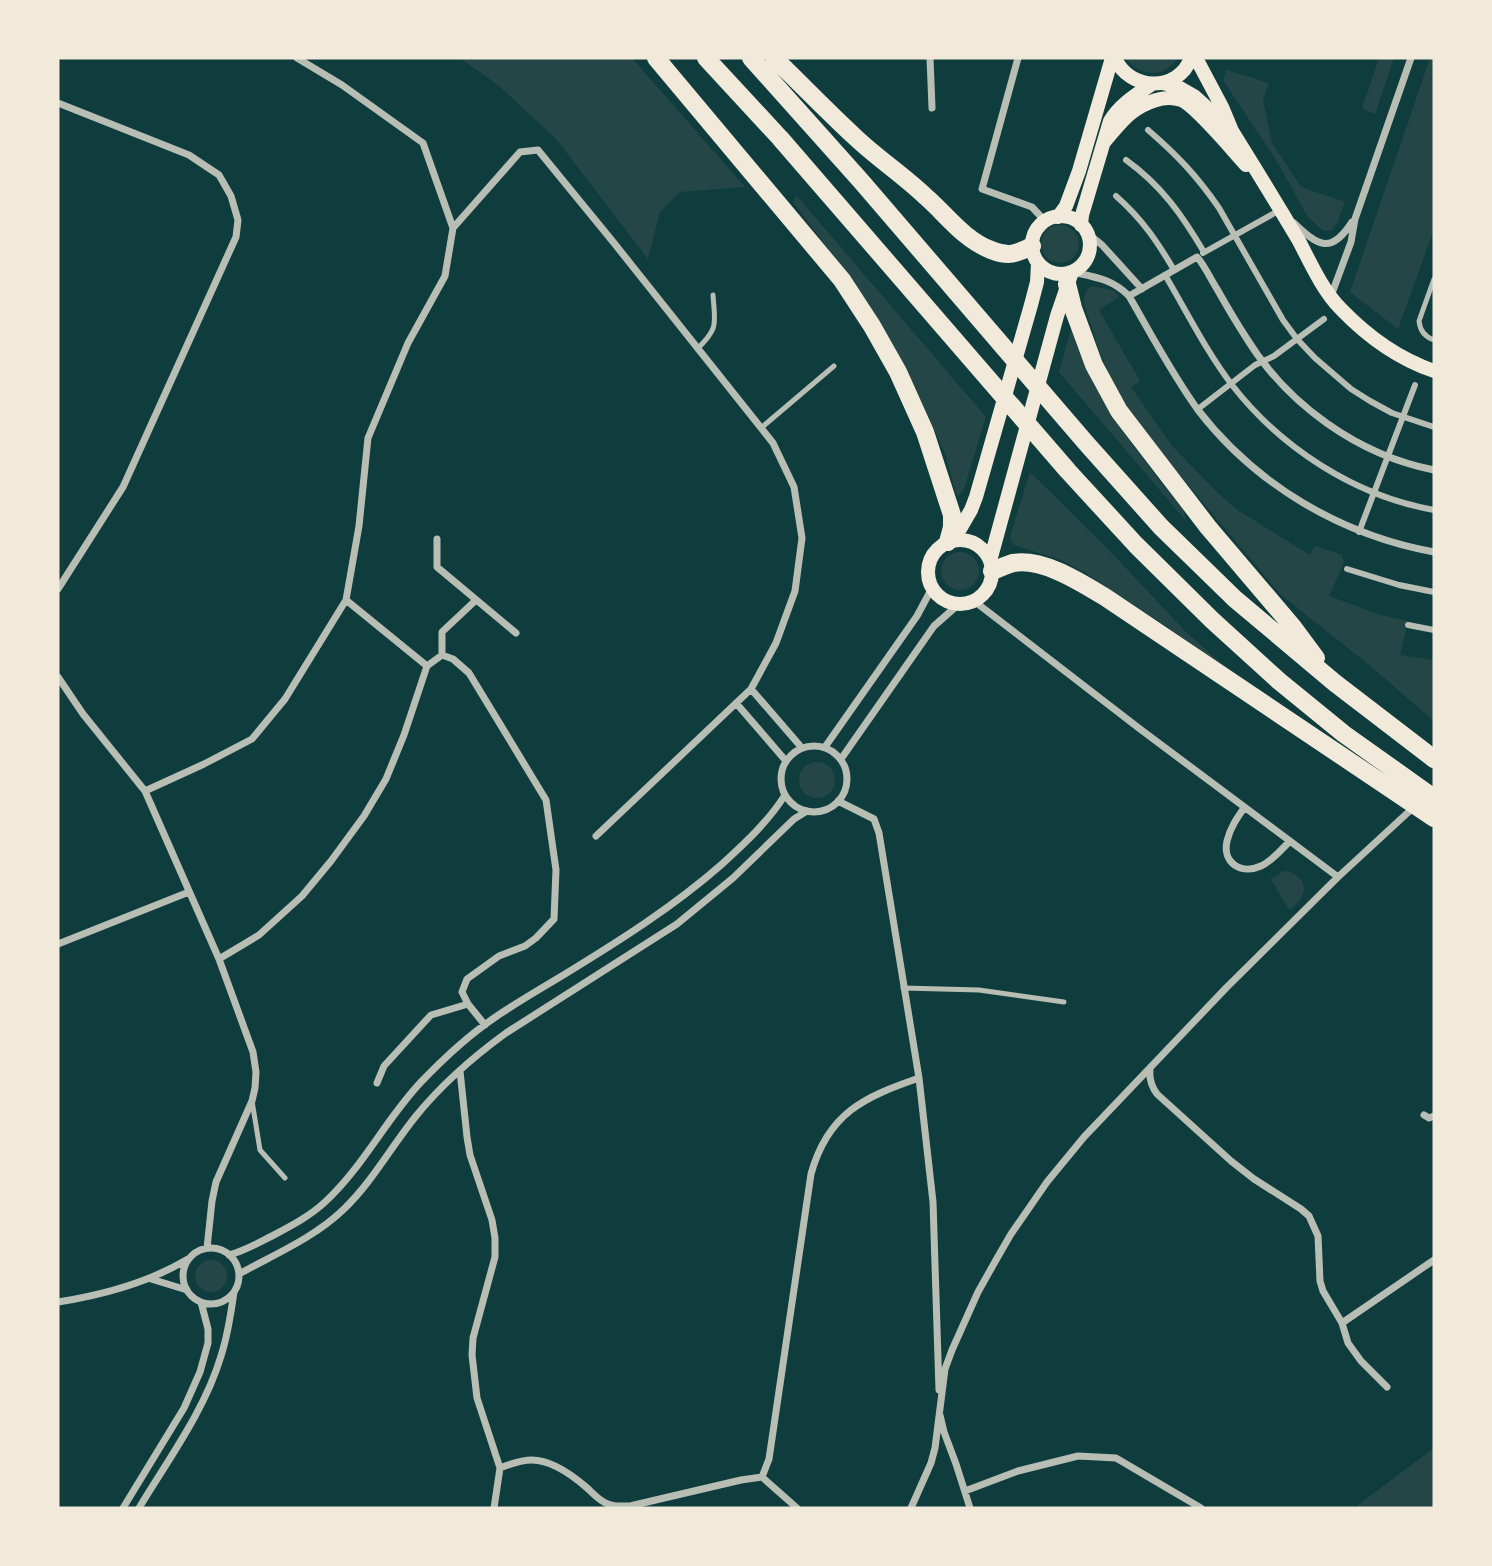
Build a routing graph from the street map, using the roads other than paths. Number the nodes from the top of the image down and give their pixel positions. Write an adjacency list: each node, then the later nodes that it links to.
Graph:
1 (297, 58): 23 (street)
2 (656, 58): 56 (highway)
3 (706, 58): 83 (highway)
4 (751, 58): 72 (highway)
5 (774, 58): 26 (highway)
6 (930, 58): 13 (street)
7 (1018, 58): 21 (street)
8 (1114, 58): 11 (main road); 21 (main road)
9 (1194, 58): 11 (main road); 15 (main road)
10 (1411, 58): 22 (street)
11 (1157, 84): 15 (main road); 16 (main road)
12 (58, 103): 61 (street)
13 (932, 108)
14 (1148, 130): 25 (street)
15 (1232, 131): 18 (main road)
16 (1105, 141): 18 (main road); 24 (main road)
17 (1126, 160): 27 (street)
18 (1267, 189): 20 (main road)
19 (1116, 196): 29 (street)
20 (1280, 210): 22 (street); 25 (street); 36 (main road)
21 (1052, 219): 24 (main road); 26 (main road)
22 (1355, 219): 36 (street)
23 (453, 228): 40 (street); 63 (street)
24 (1084, 228): 31 (main road); 33 (street)
25 (1234, 235): 27 (street); 38 (street)
26 (1032, 246): 28 (main road)
27 (1201, 254): 29 (street); 41 (street)
28 (1038, 263): 31 (main road); 56 (main road)
29 (1174, 270): 30 (street)
30 (1165, 275): 33 (street); 44 (street)
31 (1070, 278): 35 (street); 58 (main road); 72 (highway)
32 (1434, 279): 39 (lane)
33 (1142, 289): 35 (street)
34 (713, 295): 40 (lane)
35 (1129, 296): 46 (street)
36 (1331, 296): 43 (main road)
37 (1324, 319): 38 (street)
38 (1297, 339): 41 (street); 47 (street)
39 (1434, 340)
40 (698, 349): 49 (street)
41 (1262, 362): 44 (street); 50 (street)
42 (834, 366): 49 (lane)
43 (1434, 371)
44 (1231, 384): 46 (street); 52 (street)
45 (1415, 385): 47 (street)
46 (1198, 410): 54 (street)
47 (1404, 417): 48 (street); 50 (street)
48 (1434, 427)
49 (761, 428): 73 (street)
50 (1388, 457): 51 (street); 52 (street)
51 (1434, 470)
52 (1373, 492): 53 (street); 54 (street)
53 (1434, 510)
54 (1359, 532): 57 (street)
55 (437, 539): 64 (street)
56 (950, 541): 58 (main road); 60 (main road)
57 (1434, 552)
58 (991, 566): 65 (main road); 87 (highway)
59 (1347, 569): 62 (street)
60 (932, 588): 65 (main road); 75 (street)
61 (58, 589)
62 (1434, 592)
63 (346, 600): 70 (street); 81 (street)
64 (476, 600): 68 (street); 69 (street)
65 (967, 602): 77 (street); 85 (street)
66 (1408, 625): 67 (street)
67 (1434, 630)
68 (516, 633)
69 (442, 655): 70 (street); 96 (street)
70 (427, 666): 93 (street)
71 (58, 677): 81 (street)
72 (1335, 683): 78 (highway)
73 (751, 689): 74 (street); 76 (street)
74 (736, 704): 79 (street); 88 (street)
75 (825, 747): 76 (street); 77 (street)
76 (802, 748): 79 (street)
77 (841, 759): 84 (street)
78 (1434, 759)
79 (786, 761): 82 (street)
80 (1434, 788): 90 (street)
81 (145, 791): 91 (street)
82 (785, 795): 86 (street); 97 (street)
83 (1434, 798)
84 (838, 802): 86 (street); 94 (street)
85 (1244, 808): 89 (street); 89 (street)
86 (807, 811): 99 (street)
87 (1434, 818)
88 (597, 836)
89 (1290, 841): 90 (street)
90 (1338, 877): 98 (street)
91 (190, 892): 92 (street); 93 (street)
92 (58, 944)
93 (219, 959): 102 (street)
94 (903, 988): 95 (lane); 100 (street)
95 (1064, 1002)
96 (468, 1004): 97 (street); 101 (street)
97 (485, 1025): 107 (street)
98 (1150, 1069): 116 (street); 118 (street)
99 (460, 1071): 110 (street); 119 (street)
100 (919, 1079): 118 (street); 120 (street)
101 (377, 1083)
102 (252, 1101): 105 (lane); 106 (street)
103 (1424, 1115): 104 (street)
104 (1434, 1116)
105 (285, 1178)
106 (207, 1248): 107 (street); 108 (street)
107 (229, 1255): 110 (street)
108 (191, 1257): 111 (street); 112 (street)
109 (1434, 1260): 116 (street)
110 (239, 1274): 113 (street)
111 (151, 1279): 112 (street); 114 (street)
112 (187, 1290): 115 (street)
113 (234, 1292): 115 (street); 123 (street)
114 (58, 1302)
115 (201, 1302): 122 (street)
116 (1342, 1323): 117 (street)
117 (1387, 1387)
118 (939, 1410): 121 (street); 126 (street)
119 (500, 1468): 120 (street); 124 (street)
120 (762, 1477): 125 (street)
121 (965, 1492): 127 (street); 128 (street)
122 (123, 1508)
123 (139, 1508)
124 (494, 1508)
125 (797, 1508)
126 (911, 1508)
127 (970, 1508)
128 (1201, 1508)

